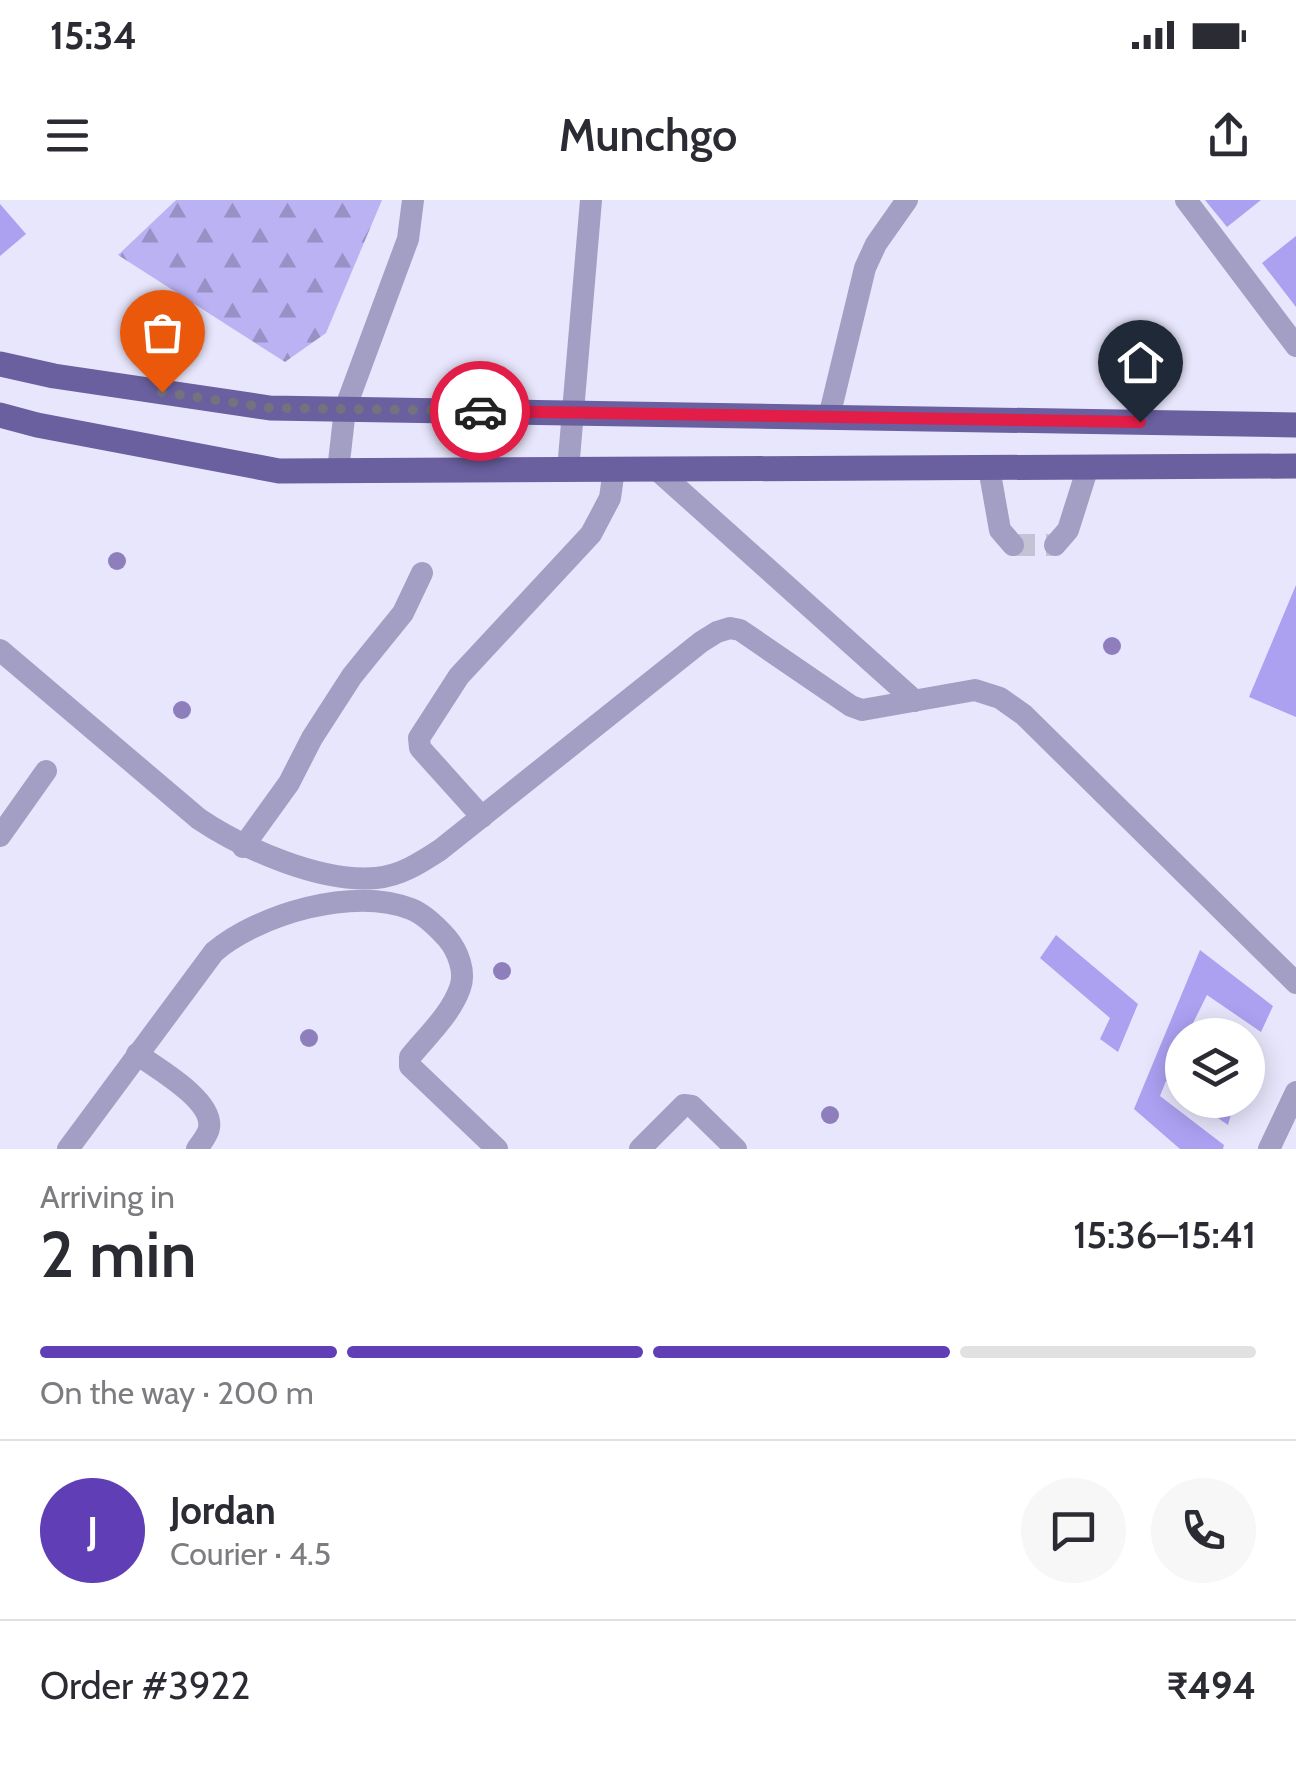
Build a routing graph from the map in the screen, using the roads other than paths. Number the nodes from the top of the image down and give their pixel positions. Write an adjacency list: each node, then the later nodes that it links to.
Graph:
1 (414, 200): 7 (street)
2 (591, 200): 8 (street)
3 (906, 200): 10 (street)
4 (1186, 200): 5 (street)
5 (1296, 346)
6 (0, 364): 7 (main road)
7 (346, 408): 8 (main road); 18 (street)
8 (572, 412): 10 (main road); 16 (street)
9 (0, 415): 18 (main road)
10 (830, 416): 11 (main road)
11 (1296, 425)
12 (1296, 466): 15 (main road)
13 (655, 468): 14 (main road); 17 (main road); 23 (street)
14 (989, 468): 15 (main road); 19 (street)
15 (1088, 468): 20 (street)
16 (568, 470): 17 (main road); 18 (main road)
17 (614, 470): 25 (street)
18 (338, 471)
19 (1014, 545)
20 (1055, 545)
21 (422, 573): 27 (street)
22 (0, 650): 27 (street)
23 (915, 701): 25 (street); 28 (street)
24 (46, 771): 26 (street)
25 (482, 817): 27 (street)
26 (0, 836)
27 (243, 846)
28 (1296, 983)
29 (137, 1054): 31 (street); 32 (street); 33 (street)
30 (1296, 1092): 36 (street)
31 (68, 1149)
32 (196, 1149)
33 (497, 1149)
34 (640, 1149): 35 (street)
35 (736, 1149)
36 (1269, 1149)

